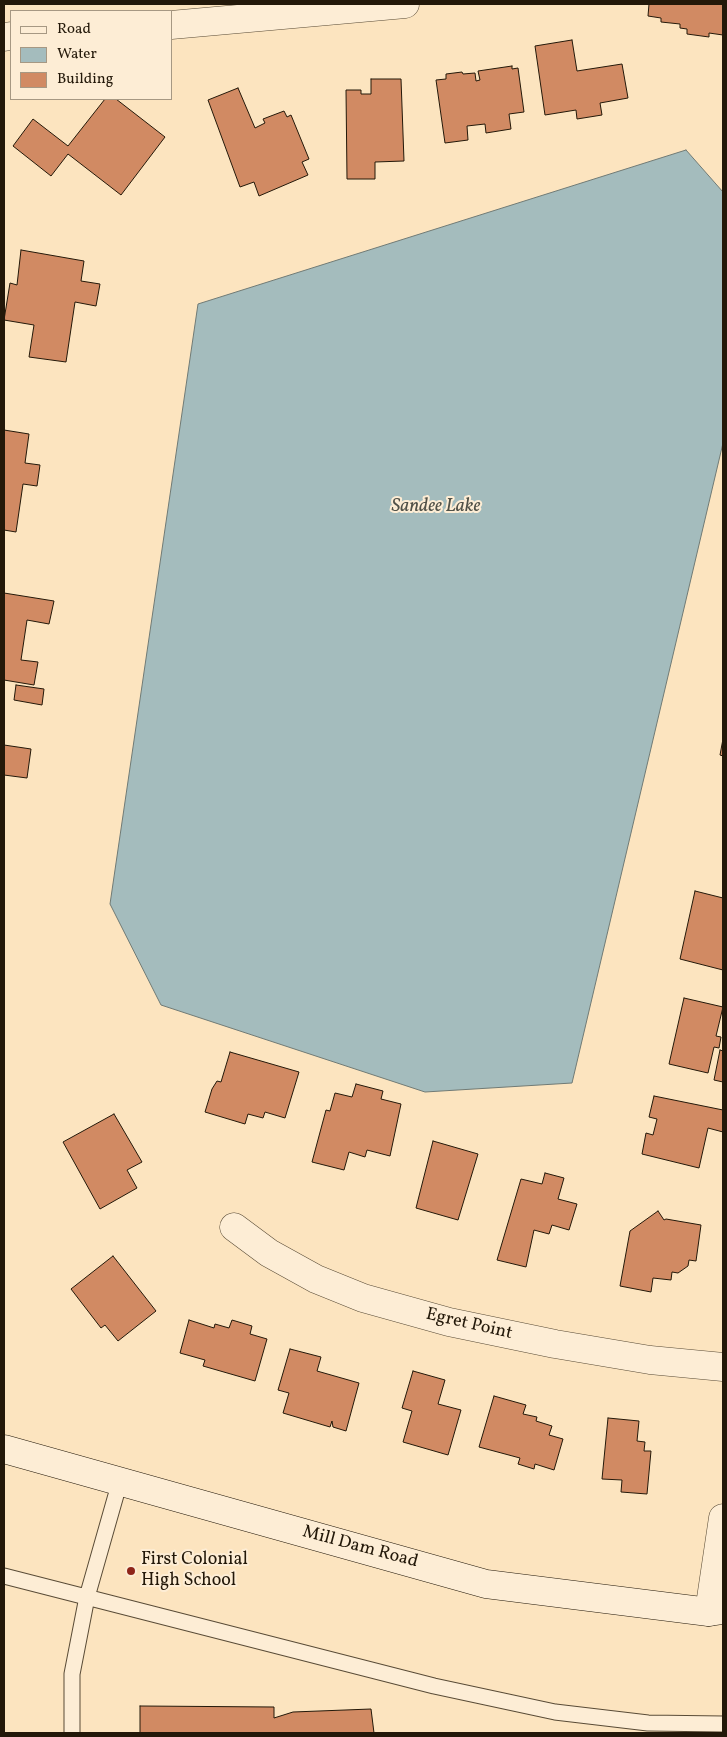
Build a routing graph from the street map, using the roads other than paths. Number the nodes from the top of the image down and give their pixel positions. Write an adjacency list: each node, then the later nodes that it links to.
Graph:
1 (405, 4): 2 (street)
2 (172, 25)
3 (234, 1227): 4 (street, Egret Point)
4 (723, 1367)
5 (4, 1449): 6 (street, Mill Dam Road)
6 (120, 1481): 9 (lane); 10 (street, Mill Dam Road)
7 (723, 1518): 10 (street)
8 (4, 1576): 9 (lane)
9 (87, 1597): 11 (lane); 12 (lane)
10 (716, 1611)
11 (723, 1724)
12 (72, 1733)

